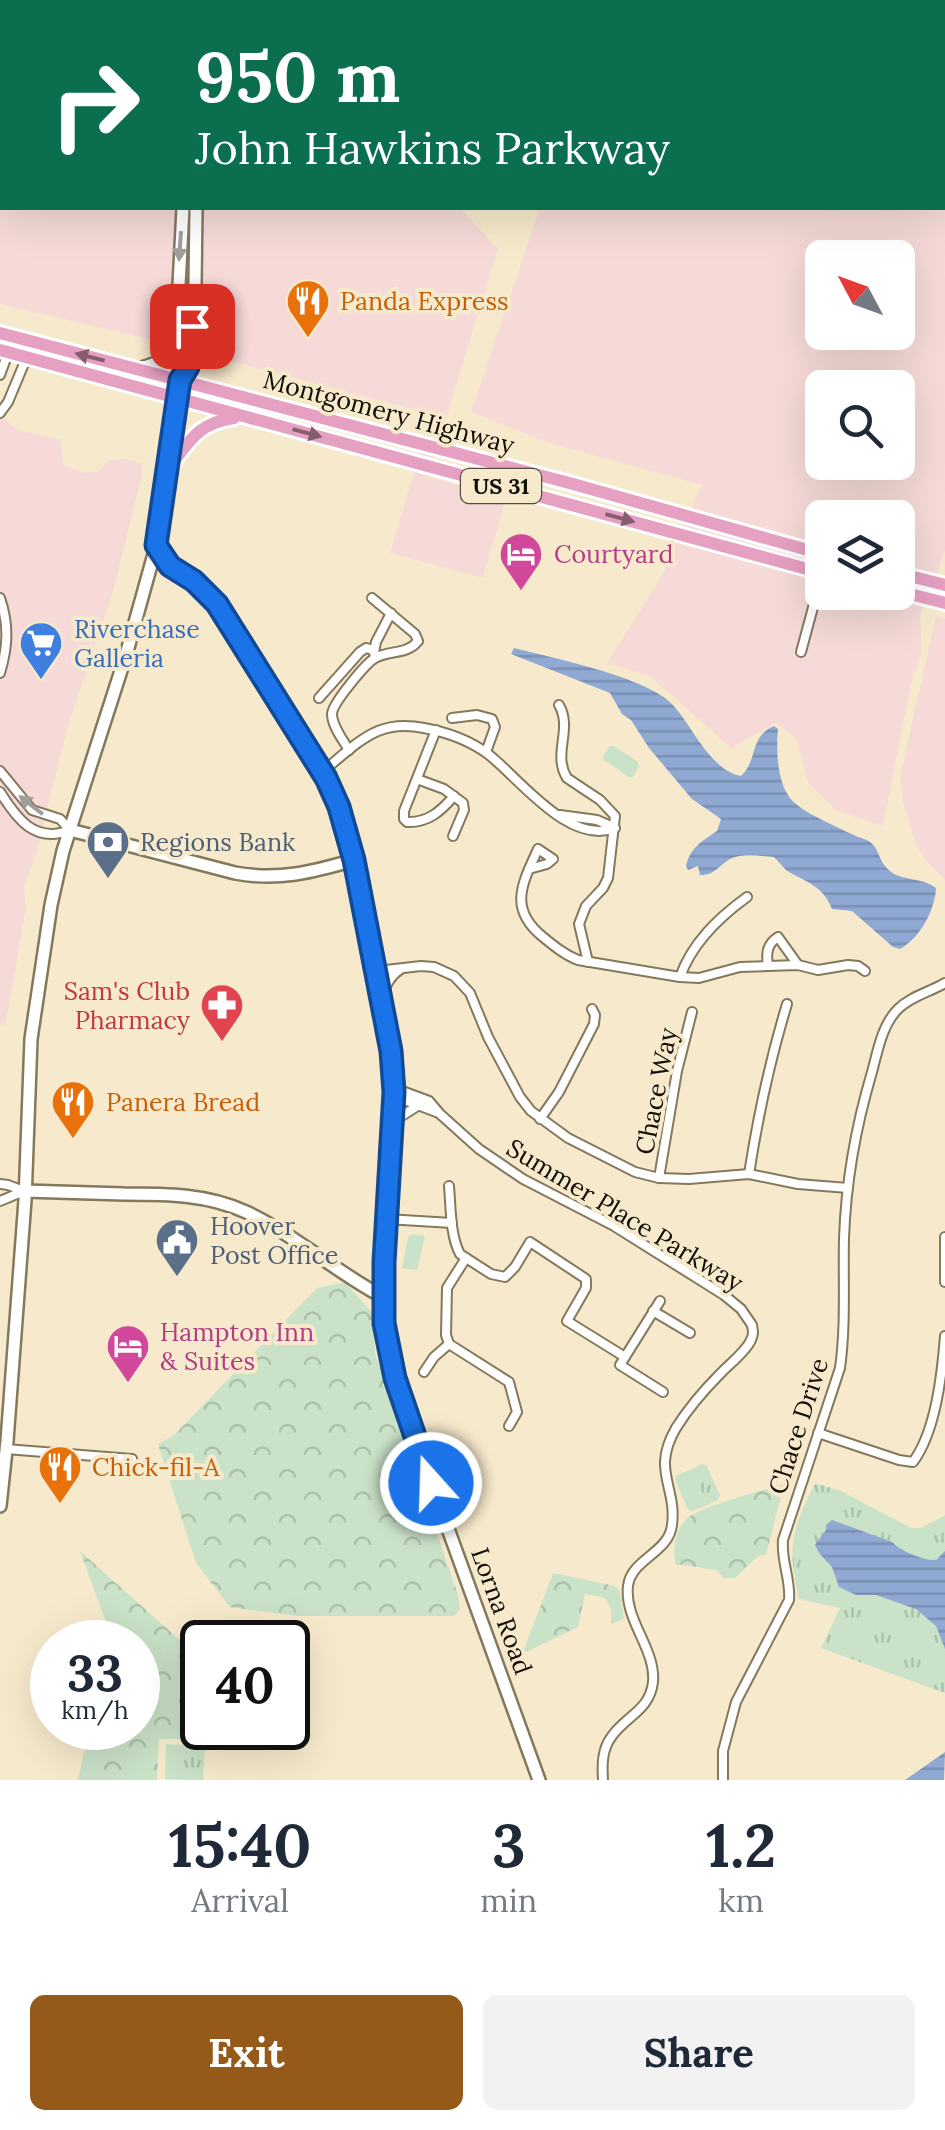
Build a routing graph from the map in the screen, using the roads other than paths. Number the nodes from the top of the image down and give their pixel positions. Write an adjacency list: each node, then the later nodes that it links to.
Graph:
1 (183, 210): 4 (street, one-way to 4)
2 (196, 210): 10 (street)
3 (0, 333): 5 (main road, Montgomery Highway / US 31)
4 (176, 333): 8 (street); 10 (street)
5 (21, 340): 6 (street); 7 (street); 8 (main road, Montgomery Highway / US 31, one-way to 5)
6 (4, 352): 7 (main road, Montgomery Highway / US 31); 9 (street)
7 (26, 359): 11 (main road, Montgomery Highway / US 31); 12 (street)
8 (137, 369): 10 (main road, Montgomery Highway / US 31)
9 (0, 375)
10 (180, 380): 11 (street); 16 (main road, Montgomery Highway / US 31)
11 (178, 400): 13 (main road, Montgomery Highway / US 31); 14 (street)
12 (0, 413)
13 (243, 416): 14 (main road); 18 (main road, Montgomery Highway / US 31, one-way to 18)
14 (168, 469): 15 (street)
15 (156, 545): 17 (street, Lorna Road); 20 (street)
16 (805, 549)
17 (170, 566): 20 (street); 40 (street, Lorna Road)
18 (805, 568)
19 (915, 578): 21 (main road)
20 (147, 582): 45 (street)
21 (945, 586)
22 (915, 595): 25 (main road)
23 (0, 598): 30 (street)
24 (372, 598): 27 (street)
25 (945, 603)
26 (812, 610): 28 (street)
27 (391, 613): 29 (street); 29 (street)
28 (801, 652)
29 (375, 654): 31 (street); 32 (street)
30 (0, 674)
31 (332, 684): 32 (street); 33 (street)
32 (344, 694): 37 (street)
33 (320, 698)
34 (558, 705): 44 (street)
35 (452, 718): 38 (street)
36 (436, 730): 37 (street); 38 (street); 41 (street)
37 (349, 750): 40 (street)
38 (486, 752): 44 (street)
39 (0, 771): 45 (street, one-way to 39)
40 (322, 772): 47 (street, Lorna Road)
41 (416, 779): 43 (street); 43 (street)
42 (0, 792): 45 (street)
43 (454, 796): 46 (street)
44 (615, 828): 50 (street)
45 (70, 830): 47 (street); 72 (street)
46 (453, 836)
47 (354, 860): 54 (street, Lorna Road)
48 (530, 869): 50 (street)
49 (747, 897): 56 (street)
50 (588, 962): 56 (street)
51 (405, 966): 54 (street); 58 (street); 65 (street)
52 (768, 966): 53 (street); 53 (street); 56 (street)
53 (798, 966): 55 (street)
54 (377, 970): 58 (street, Lorna Road)
55 (865, 972)
56 (680, 977)
57 (945, 983): 71 (street, Chace Drive)
58 (382, 998): 62 (street, Lorna Road)
59 (787, 1004): 67 (street)
60 (592, 1009): 65 (street)
61 (692, 1012): 68 (street, Chace Way)
62 (394, 1092): 63 (street, Summer Place Parkway); 64 (street, Summer Place Parkway); 66 (street, Lorna Road)
63 (419, 1104): 64 (street, Summer Place Parkway); 66 (street)
64 (440, 1114): 94 (street, Summer Place Parkway)
65 (540, 1119): 68 (street)
66 (392, 1127): 74 (street, Lorna Road)
67 (748, 1174): 68 (street); 71 (street)
68 (659, 1178)
69 (0, 1184): 72 (street)
70 (449, 1186): 75 (street)
71 (848, 1188): 89 (street, Chace Drive)
72 (24, 1190): 73 (street); 79 (street); 90 (street)
73 (0, 1201)
74 (386, 1219): 75 (street); 79 (street, Lorna Road)
75 (452, 1223): 77 (street)
76 (945, 1237): 78 (street)
77 (466, 1258): 84 (street); 85 (street)
78 (945, 1282)
79 (384, 1298): 93 (street, Lorna Road)
80 (660, 1301): 81 (street)
81 (653, 1311): 82 (street); 85 (street)
82 (690, 1332)
83 (945, 1336): 89 (street)
84 (449, 1344): 86 (street); 88 (street)
85 (625, 1357): 87 (street)
86 (424, 1372)
87 (664, 1392)
88 (509, 1426)
89 (818, 1434): 95 (street, Chace Drive)
90 (3, 1448): 91 (street); 92 (street)
91 (132, 1459)
92 (0, 1506)
93 (539, 1780)
94 (603, 1780)
95 (723, 1780)

